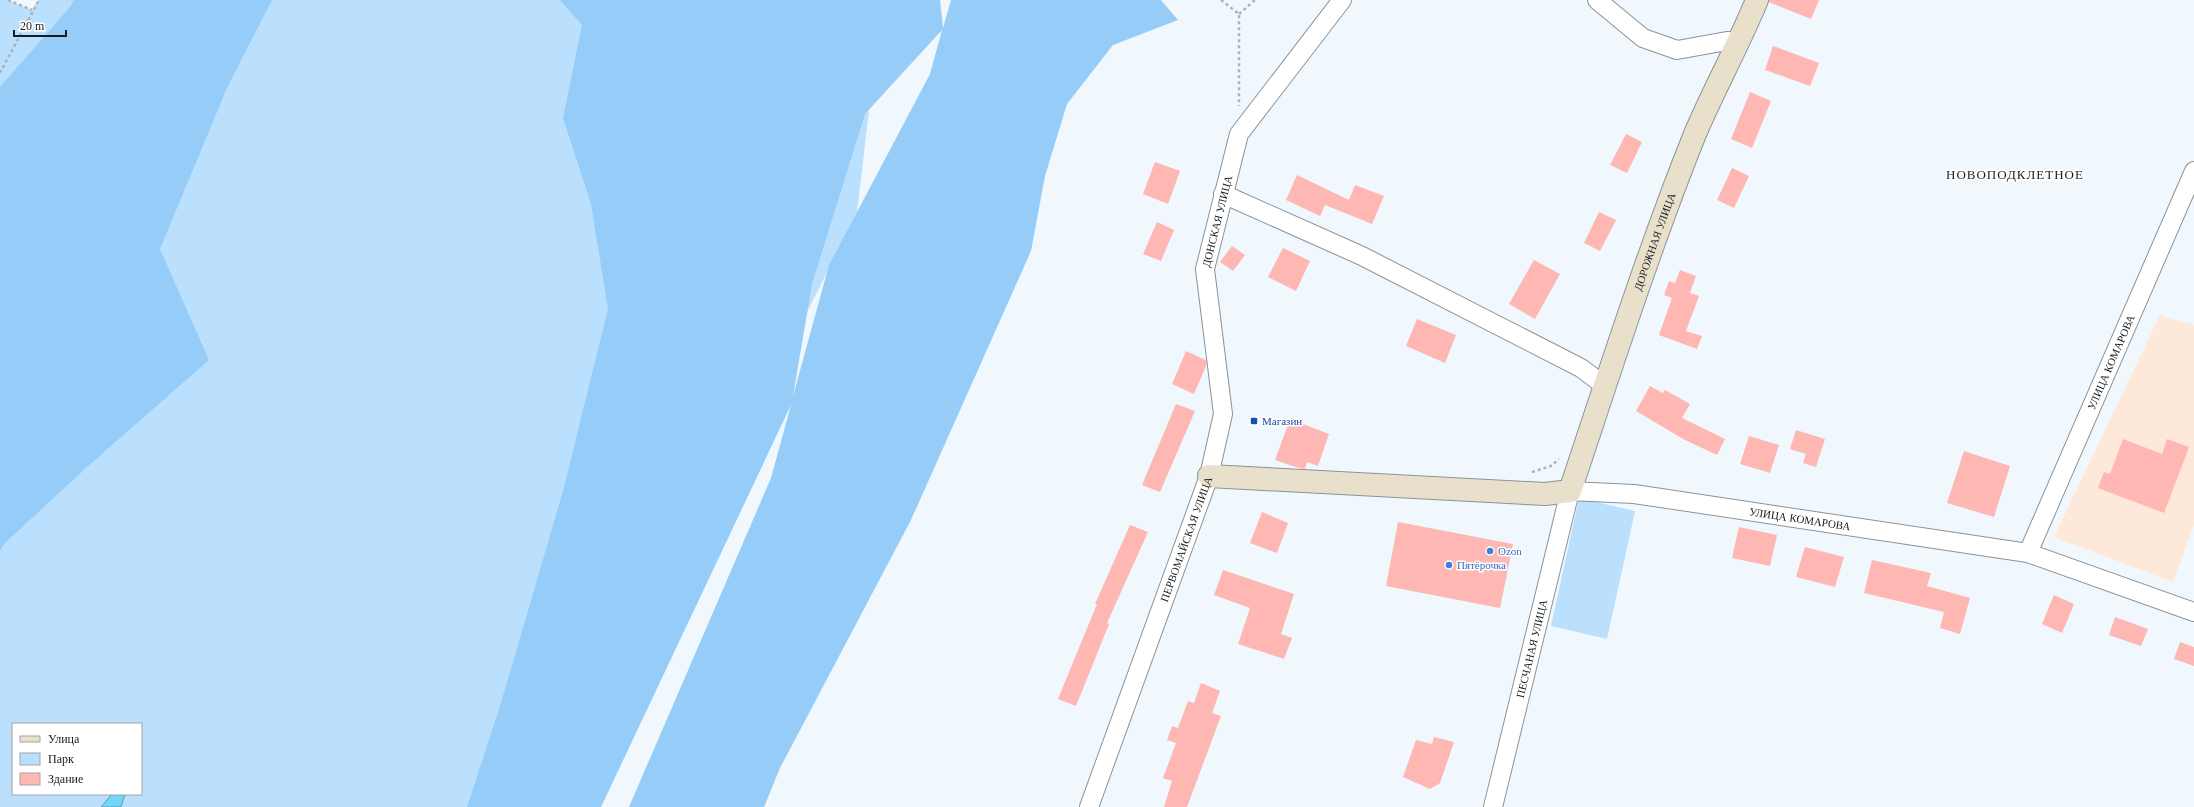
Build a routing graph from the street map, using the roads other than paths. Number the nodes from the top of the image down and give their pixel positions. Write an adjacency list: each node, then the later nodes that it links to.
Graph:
1 (1342, 0): 6 (street, ДОНСКАЯ УЛИЦА)
2 (1597, 0): 4 (street)
3 (1757, 0): 4 (street, ДОРОЖНАЯ УЛИЦА)
4 (1740, 42): 7 (street, ДОРОЖНАЯ УЛИЦА)
5 (2194, 170): 10 (street, УЛИЦА КОМАРОВА)
6 (1223, 194): 7 (street); 8 (street, ДОНСКАЯ УЛИЦА)
7 (1605, 386): 9 (street, ДОРОЖНАЯ УЛИЦА)
8 (1209, 476): 9 (street, ПЕРВОМАЙСКАЯ УЛИЦА); 12 (street, ПЕРВОМАЙСКАЯ УЛИЦА)
9 (1570, 491): 10 (street, УЛИЦА КОМАРОВА); 13 (street, ПЕСЧАНАЯ УЛИЦА)
10 (2028, 553): 11 (street, УЛИЦА КОМАРОВА)
11 (2194, 612)
12 (1088, 807)
13 (1493, 807)

